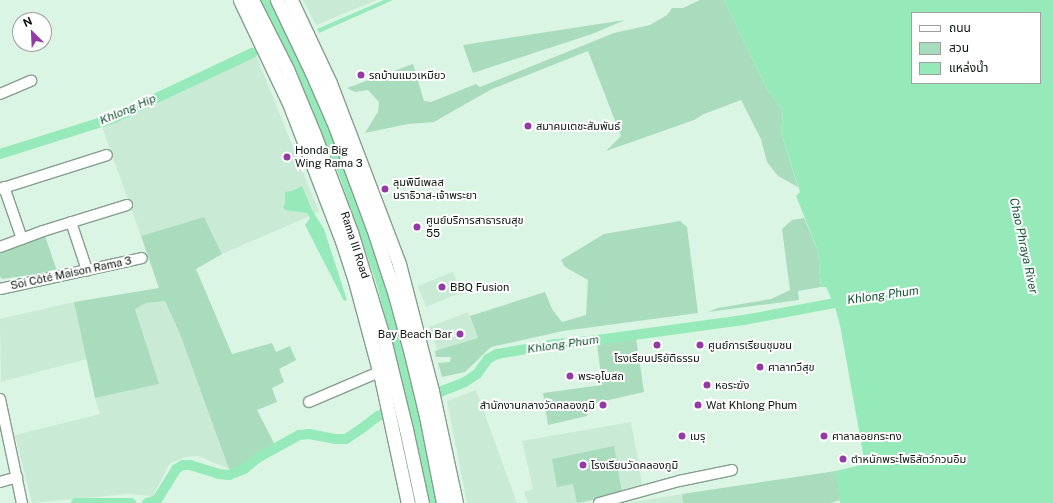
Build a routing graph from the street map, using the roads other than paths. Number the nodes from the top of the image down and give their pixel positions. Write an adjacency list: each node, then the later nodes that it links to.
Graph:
1 (240, 0): 16 (main road, Rama III Road)
2 (252, 0): 24 (main road, Rama III Road)
3 (277, 0): 25 (main road, Rama III Road)
4 (291, 0): 26 (main road)
5 (31, 81): 6 (street)
6 (0, 94)
7 (107, 155): 8 (street)
8 (2, 188): 11 (street)
9 (126, 205): 10 (street)
10 (71, 222): 11 (street); 14 (street)
11 (22, 239): 12 (street)
12 (0, 247)
13 (142, 258): 14 (street, Soi Côté Maison Rama 3)
14 (87, 270): 15 (street, Soi Côté Maison Rama 3)
15 (0, 289)
16 (379, 372): 18 (street); 23 (main road, Rama III Road)
17 (0, 400): 20 (street)
18 (309, 402)
19 (732, 470): 27 (street)
20 (17, 477): 21 (street); 22 (street)
21 (0, 482)
22 (22, 503)
23 (408, 503)
24 (422, 503)
25 (443, 503)
26 (456, 503)
27 (599, 503)

